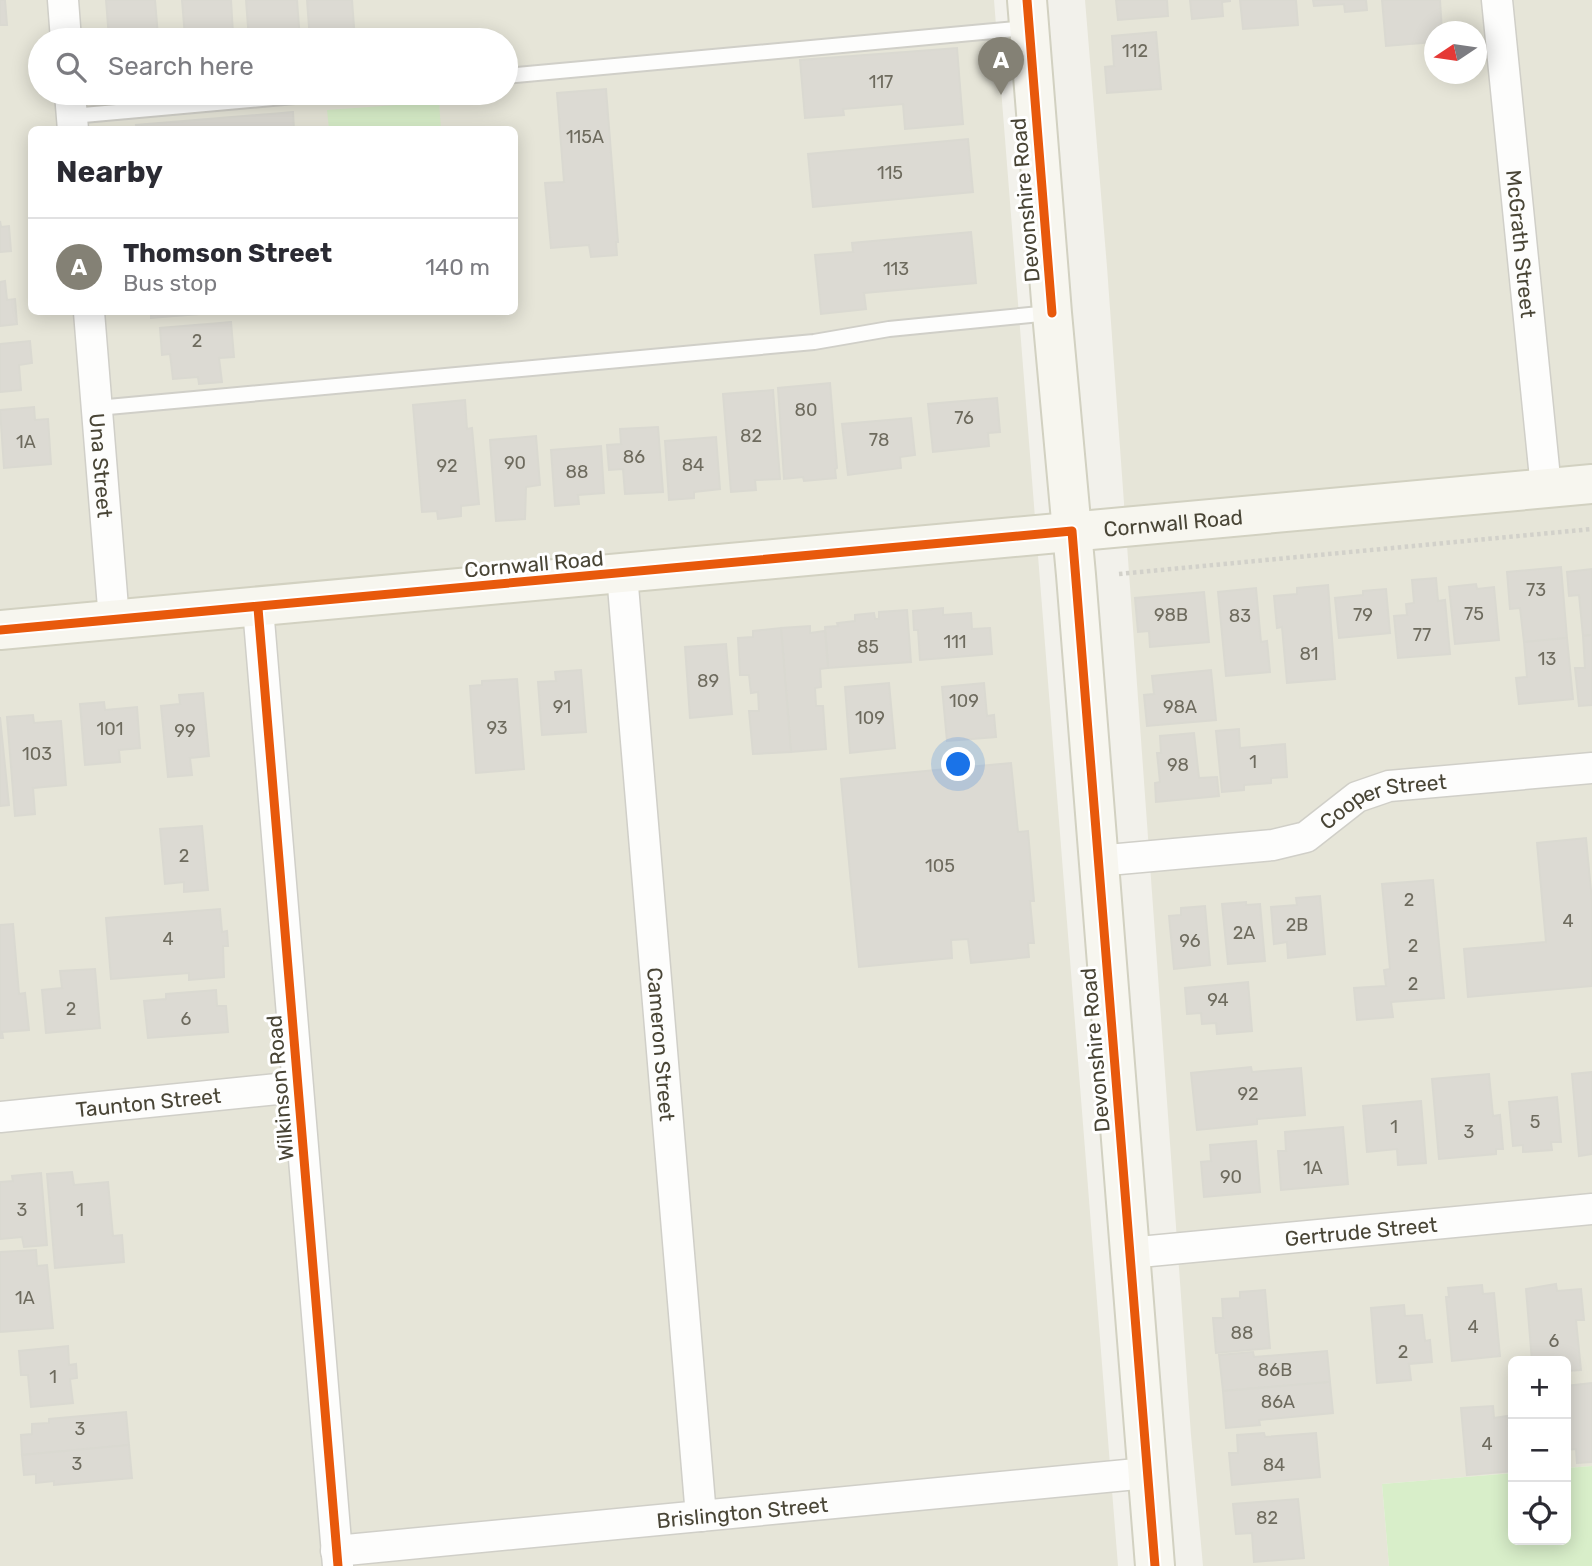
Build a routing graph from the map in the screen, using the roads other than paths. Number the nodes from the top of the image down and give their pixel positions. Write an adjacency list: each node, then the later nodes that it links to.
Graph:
1 (63, 0): 4 (street)
2 (1497, 0): 12 (street, McGrath Street)
3 (1028, 14): 5 (lane); 8 (street, Devonshire Road)
4 (65, 28)
5 (518, 75)
6 (174, 105): 7 (lane)
7 (72, 113)
8 (1052, 313): 10 (lane); 13 (street, Devonshire Road)
9 (89, 315): 10 (street, Una Street)
10 (96, 408): 16 (street, Una Street)
11 (1592, 484): 12 (street, Cornwall Road)
12 (1546, 488): 13 (street, Cornwall Road)
13 (1072, 531): 14 (street, Cornwall Road); 19 (street, Devonshire Road)
14 (622, 574): 15 (street, Cornwall Road); 25 (street, Cameron Street)
15 (258, 608): 16 (street, Cornwall Road); 20 (street, Wilkinson Road)
16 (114, 620): 17 (street, Cornwall Road)
17 (0, 630)
18 (1592, 768): 19 (street, Cooper Street)
19 (1097, 861): 23 (street, Devonshire Road)
20 (297, 1087): 21 (street, Taunton Street); 26 (street, Wilkinson Road)
21 (0, 1117)
22 (1592, 1209): 23 (street, Gertrude Street)
23 (1129, 1253): 24 (street, Devonshire Road)
24 (1147, 1473): 25 (street, Brislington Street); 27 (street, Devonshire Road)
25 (701, 1516): 26 (street, Brislington Street)
26 (337, 1559)
27 (1155, 1566)

